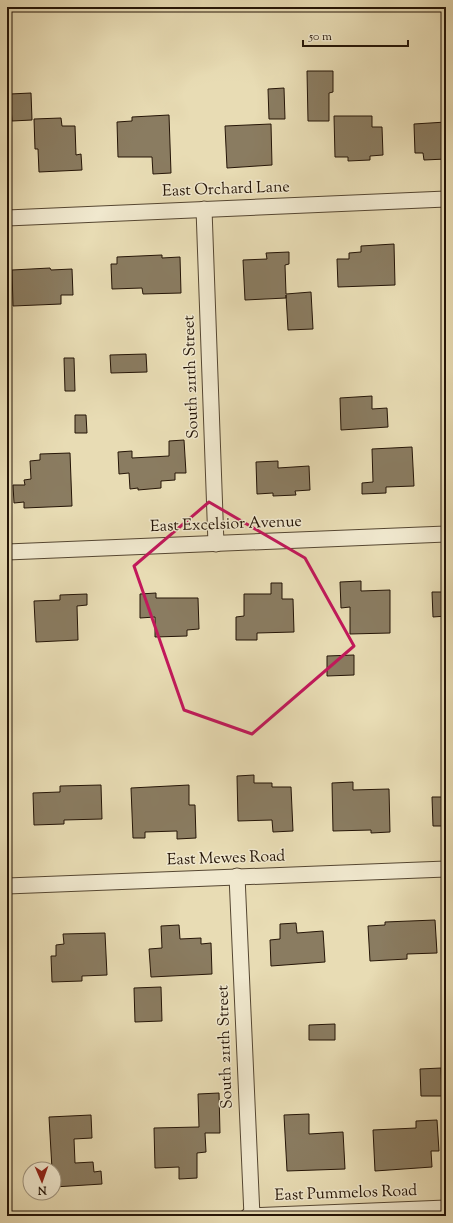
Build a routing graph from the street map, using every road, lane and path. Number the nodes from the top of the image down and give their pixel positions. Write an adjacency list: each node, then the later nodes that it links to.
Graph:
1 (446, 199): 2 (street, East Orchard Lane)
2 (204, 209): 3 (street, East Orchard Lane); 5 (street, South 211th Street)
3 (7, 218)
4 (446, 534): 5 (street, East Excelsior Avenue)
5 (216, 544): 6 (street, East Excelsior Avenue)
6 (7, 552)
7 (446, 869): 8 (street, East Mewes Road)
8 (237, 876): 9 (street, East Mewes Road); 12 (street, South 211th Street)
9 (7, 886)
10 (446, 1208): 12 (street, East Pummelos Road)
11 (248, 1216): 12 (street, East Pummelos Road)
12 (252, 1216)

